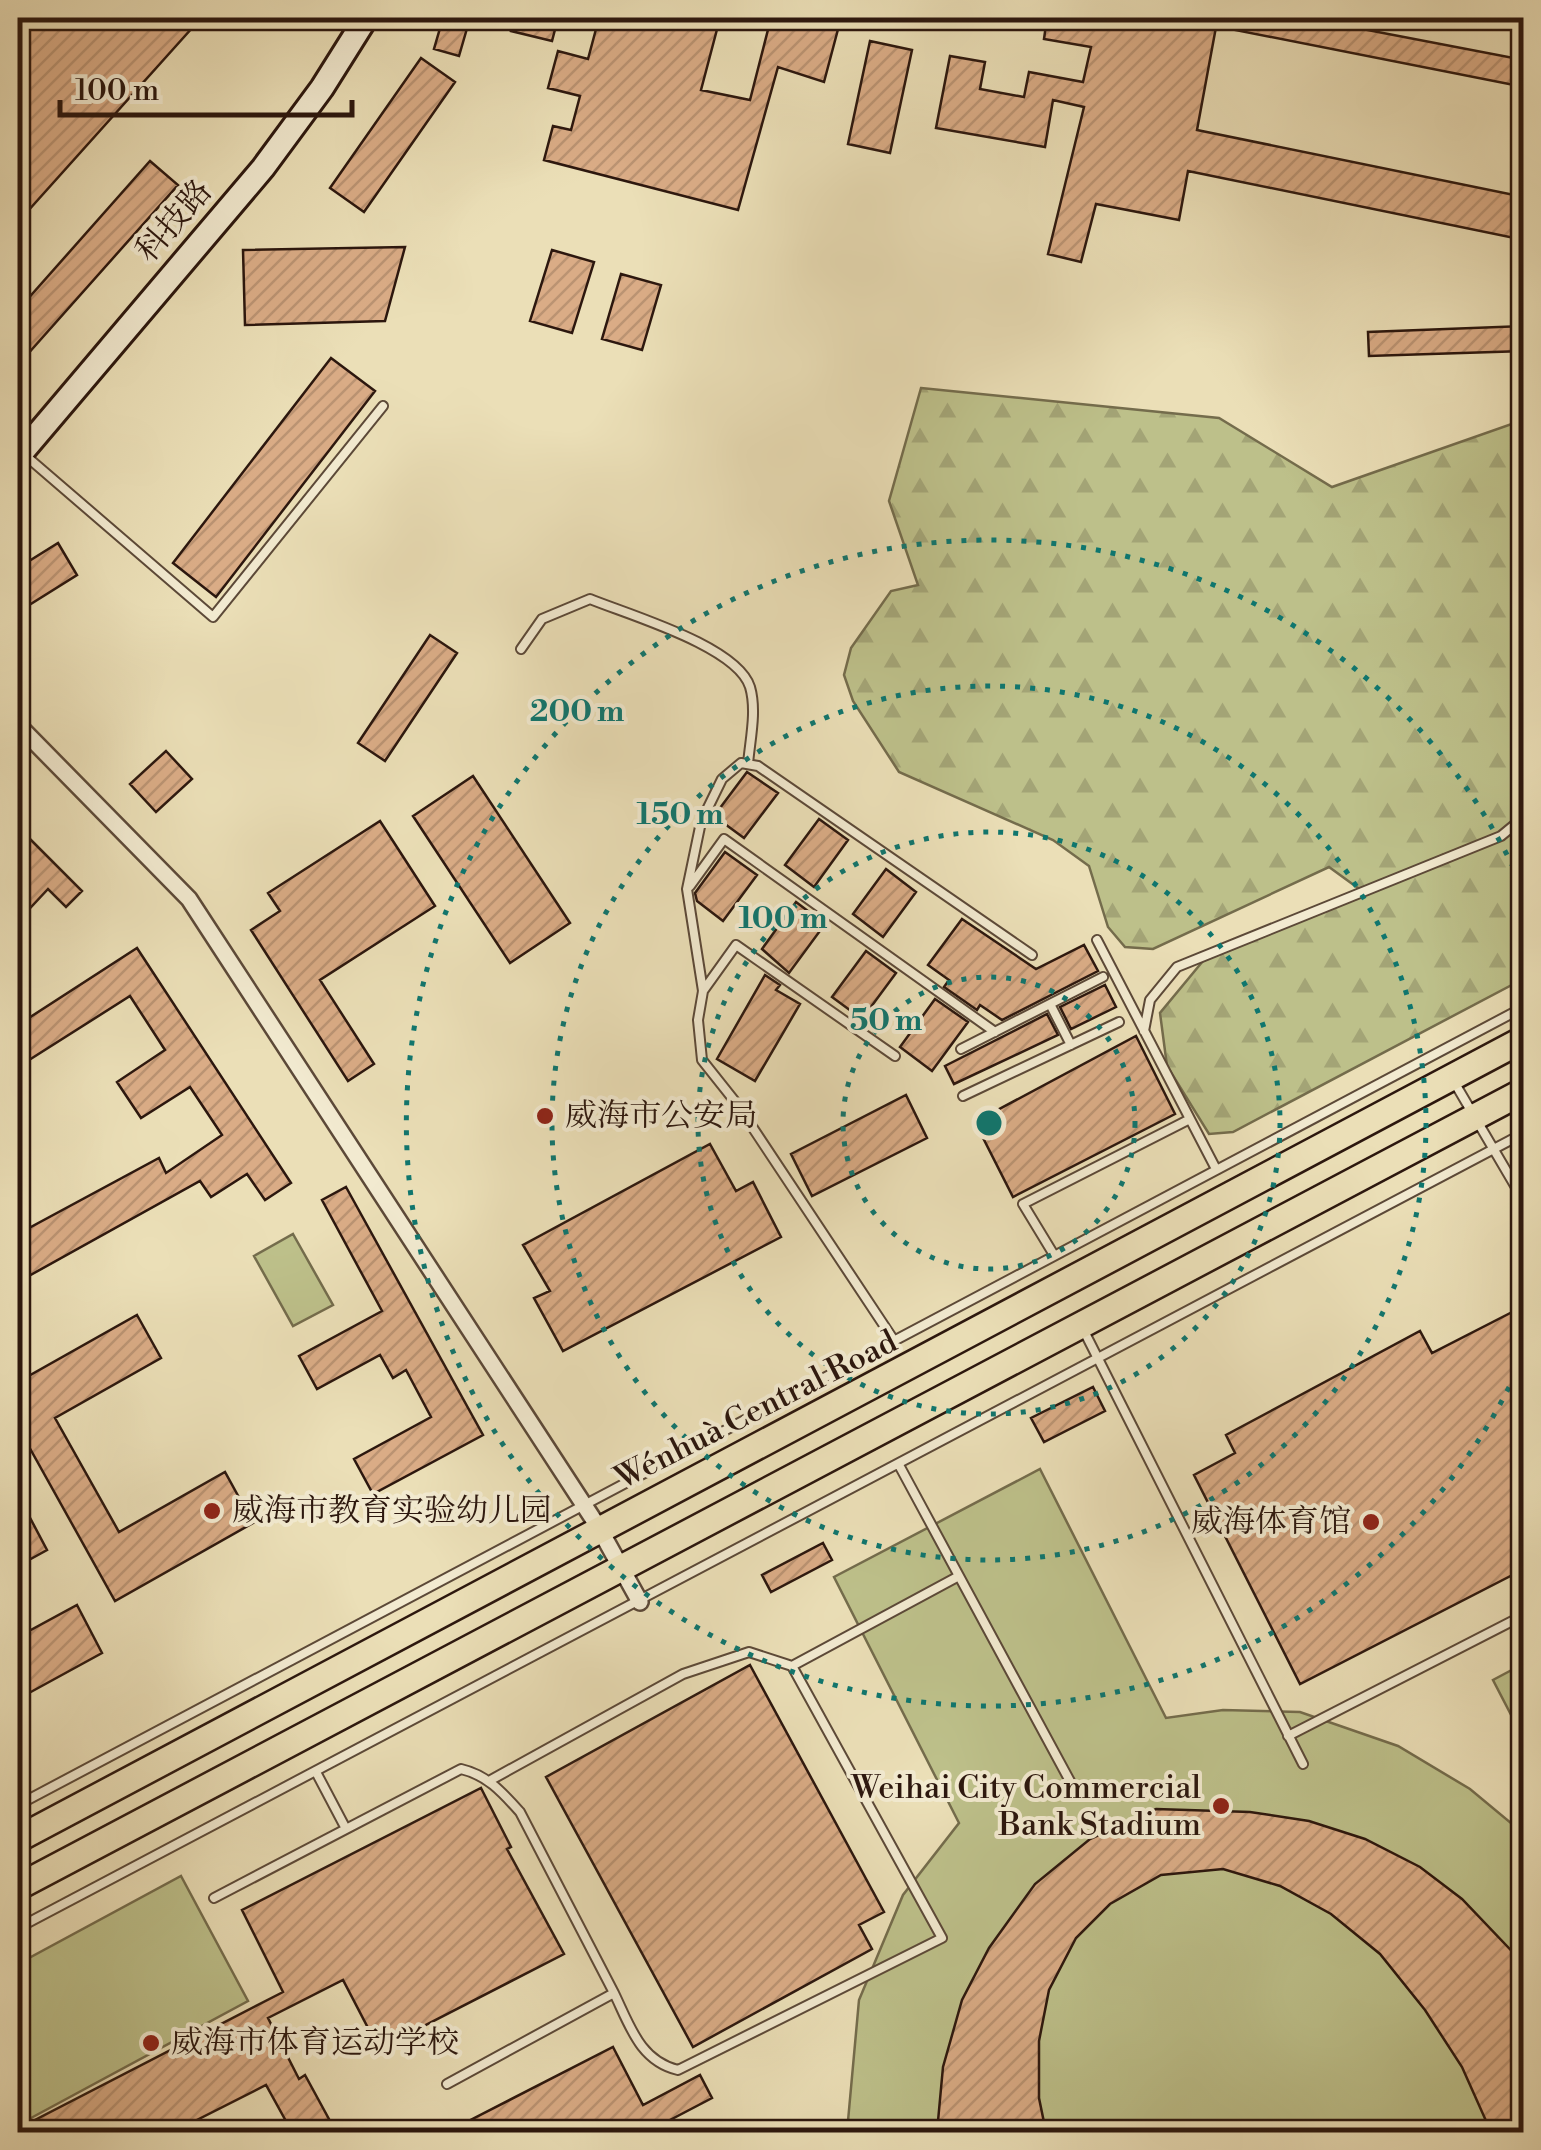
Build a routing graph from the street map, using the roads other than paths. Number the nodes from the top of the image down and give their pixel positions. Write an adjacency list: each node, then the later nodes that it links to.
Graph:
1 (366, 18): 3 (main road, 科技路)
2 (383, 406): 3 (lane)
3 (20, 455)
4 (521, 649): 6 (lane)
5 (18, 725): 36 (street)
6 (748, 764): 8 (lane); 10 (lane)
7 (1524, 817): 16 (lane)
8 (687, 889): 12 (lane); 17 (lane)
9 (1097, 940): 16 (lane)
10 (1032, 955)
11 (1103, 978): 13 (lane)
12 (702, 991): 21 (lane); 33 (lane)
13 (1050, 1004): 17 (lane); 19 (lane)
14 (1524, 1007): 29 (lane)
15 (1119, 1022): 19 (lane)
16 (1144, 1031): 26 (lane)
17 (994, 1032): 20 (lane)
18 (1524, 1039): 22 (main road, Wénhuà Central Road)
19 (1070, 1045): 24 (lane)
20 (961, 1049)
21 (895, 1056)
22 (1452, 1076): 25 (lane); 37 (main road, Wénhuà Central Road)
23 (1524, 1091): 25 (main road)
24 (962, 1096)
25 (1471, 1117): 28 (lane); 32 (main road)
26 (1190, 1119): 29 (lane); 31 (lane)
27 (1524, 1134): 28 (lane)
28 (1492, 1150): 30 (lane); 34 (lane)
29 (1216, 1169): 31 (lane)
30 (1524, 1200)
31 (1054, 1255): 33 (lane)
32 (1080, 1323): 34 (lane); 38 (main road)
33 (893, 1339): 36 (lane)
34 (1099, 1360): 35 (lane); 43 (lane)
35 (899, 1465): 39 (lane); 40 (lane)
36 (583, 1503): 37 (street); 48 (lane)
37 (599, 1528): 38 (street); 50 (main road, Wénhuà Central Road)
38 (621, 1566): 40 (street); 51 (main road)
39 (959, 1576): 42 (lane); 47 (lane)
40 (640, 1602): 45 (lane)
41 (1524, 1615): 43 (lane)
42 (792, 1666): 46 (lane); 54 (lane)
43 (1288, 1736): 44 (lane)
44 (1302, 1764)
45 (316, 1772): 49 (lane); 53 (lane)
46 (489, 1781): 49 (lane); 54 (lane)
47 (1078, 1796)
48 (18, 1805)
49 (345, 1827): 52 (lane)
50 (18, 1839)
51 (18, 1887)
52 (214, 1898)
53 (18, 1928)
54 (614, 1993): 55 (lane)
55 (447, 2084)

